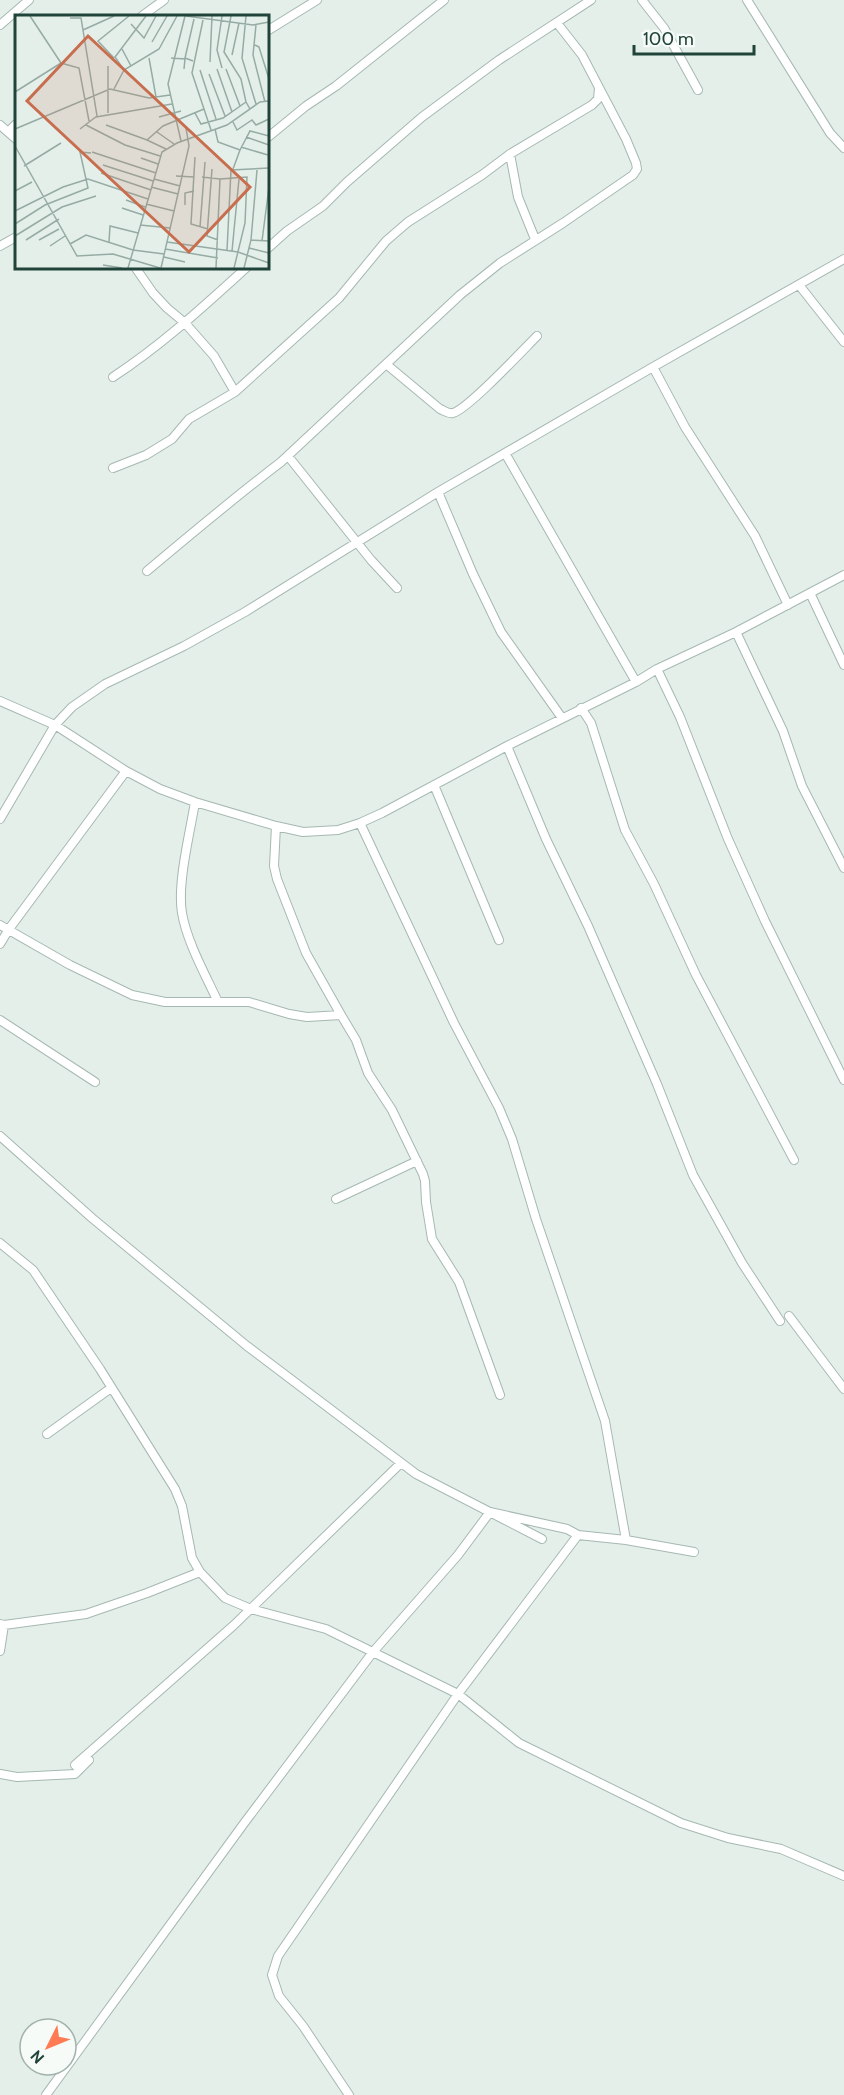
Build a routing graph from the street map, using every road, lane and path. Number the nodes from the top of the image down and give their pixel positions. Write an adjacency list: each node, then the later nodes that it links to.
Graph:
1 (29, 0): 10 (street)
2 (164, 0): 8 (street)
3 (317, 0): 11 (street)
4 (444, 0): 17 (street)
5 (591, 0): 9 (street)
6 (642, 0): 13 (street)
7 (747, 0): 19 (street)
8 (143, 15)
9 (557, 23): 12 (street); 24 (street)
10 (0, 24)
11 (268, 30)
12 (599, 88): 20 (street); 32 (street)
13 (698, 90)
14 (0, 125): 16 (street)
15 (15, 125): 16 (street)
16 (9, 130): 18 (street)
17 (268, 137)
18 (15, 138)
19 (844, 148)
20 (510, 154): 22 (street); 35 (street)
21 (15, 238): 23 (street)
22 (535, 239)
23 (0, 246)
24 (268, 248)
25 (844, 259): 28 (street)
26 (136, 268): 29 (street)
27 (246, 268): 29 (street)
28 (799, 285): 31 (street); 33 (street)
29 (186, 323): 34 (street); 35 (street)
30 (537, 336): 32 (street)
31 (844, 342)
32 (386, 364): 37 (street)
33 (653, 367): 36 (street); 45 (street)
34 (113, 377)
35 (235, 392): 38 (street)
36 (505, 453): 39 (street); 49 (street)
37 (288, 456): 40 (street); 41 (street)
38 (112, 468)
39 (438, 492): 40 (street); 52 (street)
40 (358, 542): 43 (street); 53 (street)
41 (147, 571)
42 (844, 575): 44 (street)
43 (397, 588)
44 (810, 593): 45 (street); 47 (street)
45 (788, 605): 46 (street)
46 (736, 632): 48 (street); 61 (street)
47 (844, 665)
48 (657, 669): 49 (street); 69 (street)
49 (636, 682): 51 (street)
50 (0, 701): 53 (street)
51 (581, 708): 52 (street); 72 (street)
52 (562, 718): 54 (street)
53 (55, 725): 55 (street); 58 (street)
54 (507, 746): 56 (street); 77 (street)
55 (126, 771): 57 (street); 63 (street)
56 (434, 785): 59 (street); 64 (street)
57 (195, 802): 60 (street); 66 (street)
58 (0, 819)
59 (360, 823): 60 (street); 85 (street)
60 (276, 826): 67 (street)
61 (844, 868)
62 (0, 925): 63 (street)
63 (9, 929): 65 (street); 66 (street)
64 (500, 940)
65 (0, 944)
66 (217, 1000): 67 (street)
67 (341, 1015): 73 (street)
68 (0, 1020): 70 (street)
69 (844, 1080)
70 (95, 1082)
71 (0, 1136): 82 (street)
72 (794, 1160)
73 (417, 1161): 74 (street); 80 (street)
74 (336, 1199)
75 (0, 1243): 78 (street)
76 (789, 1316): 79 (street)
77 (780, 1321)
78 (111, 1388): 81 (street); 87 (street)
79 (844, 1389)
80 (500, 1395)
81 (47, 1434)
82 (401, 1463): 84 (street); 88 (street)
83 (578, 1535): 85 (street); 91 (street); 92 (street)
84 (543, 1539)
85 (626, 1540): 86 (street)
86 (694, 1552)
87 (200, 1572): 88 (street); 89 (street)
88 (251, 1609): 91 (street); 94 (street)
89 (2, 1625): 90 (street)
90 (0, 1652)
91 (373, 1652): 92 (street); 99 (street)
92 (458, 1694): 96 (street); 98 (street)
93 (134, 1713): 94 (street)
94 (75, 1765): 95 (street)
95 (0, 1773)
96 (844, 1876)
97 (323, 1901): 98 (street)
98 (278, 1956): 100 (street)
99 (46, 2095)
100 (350, 2095)

